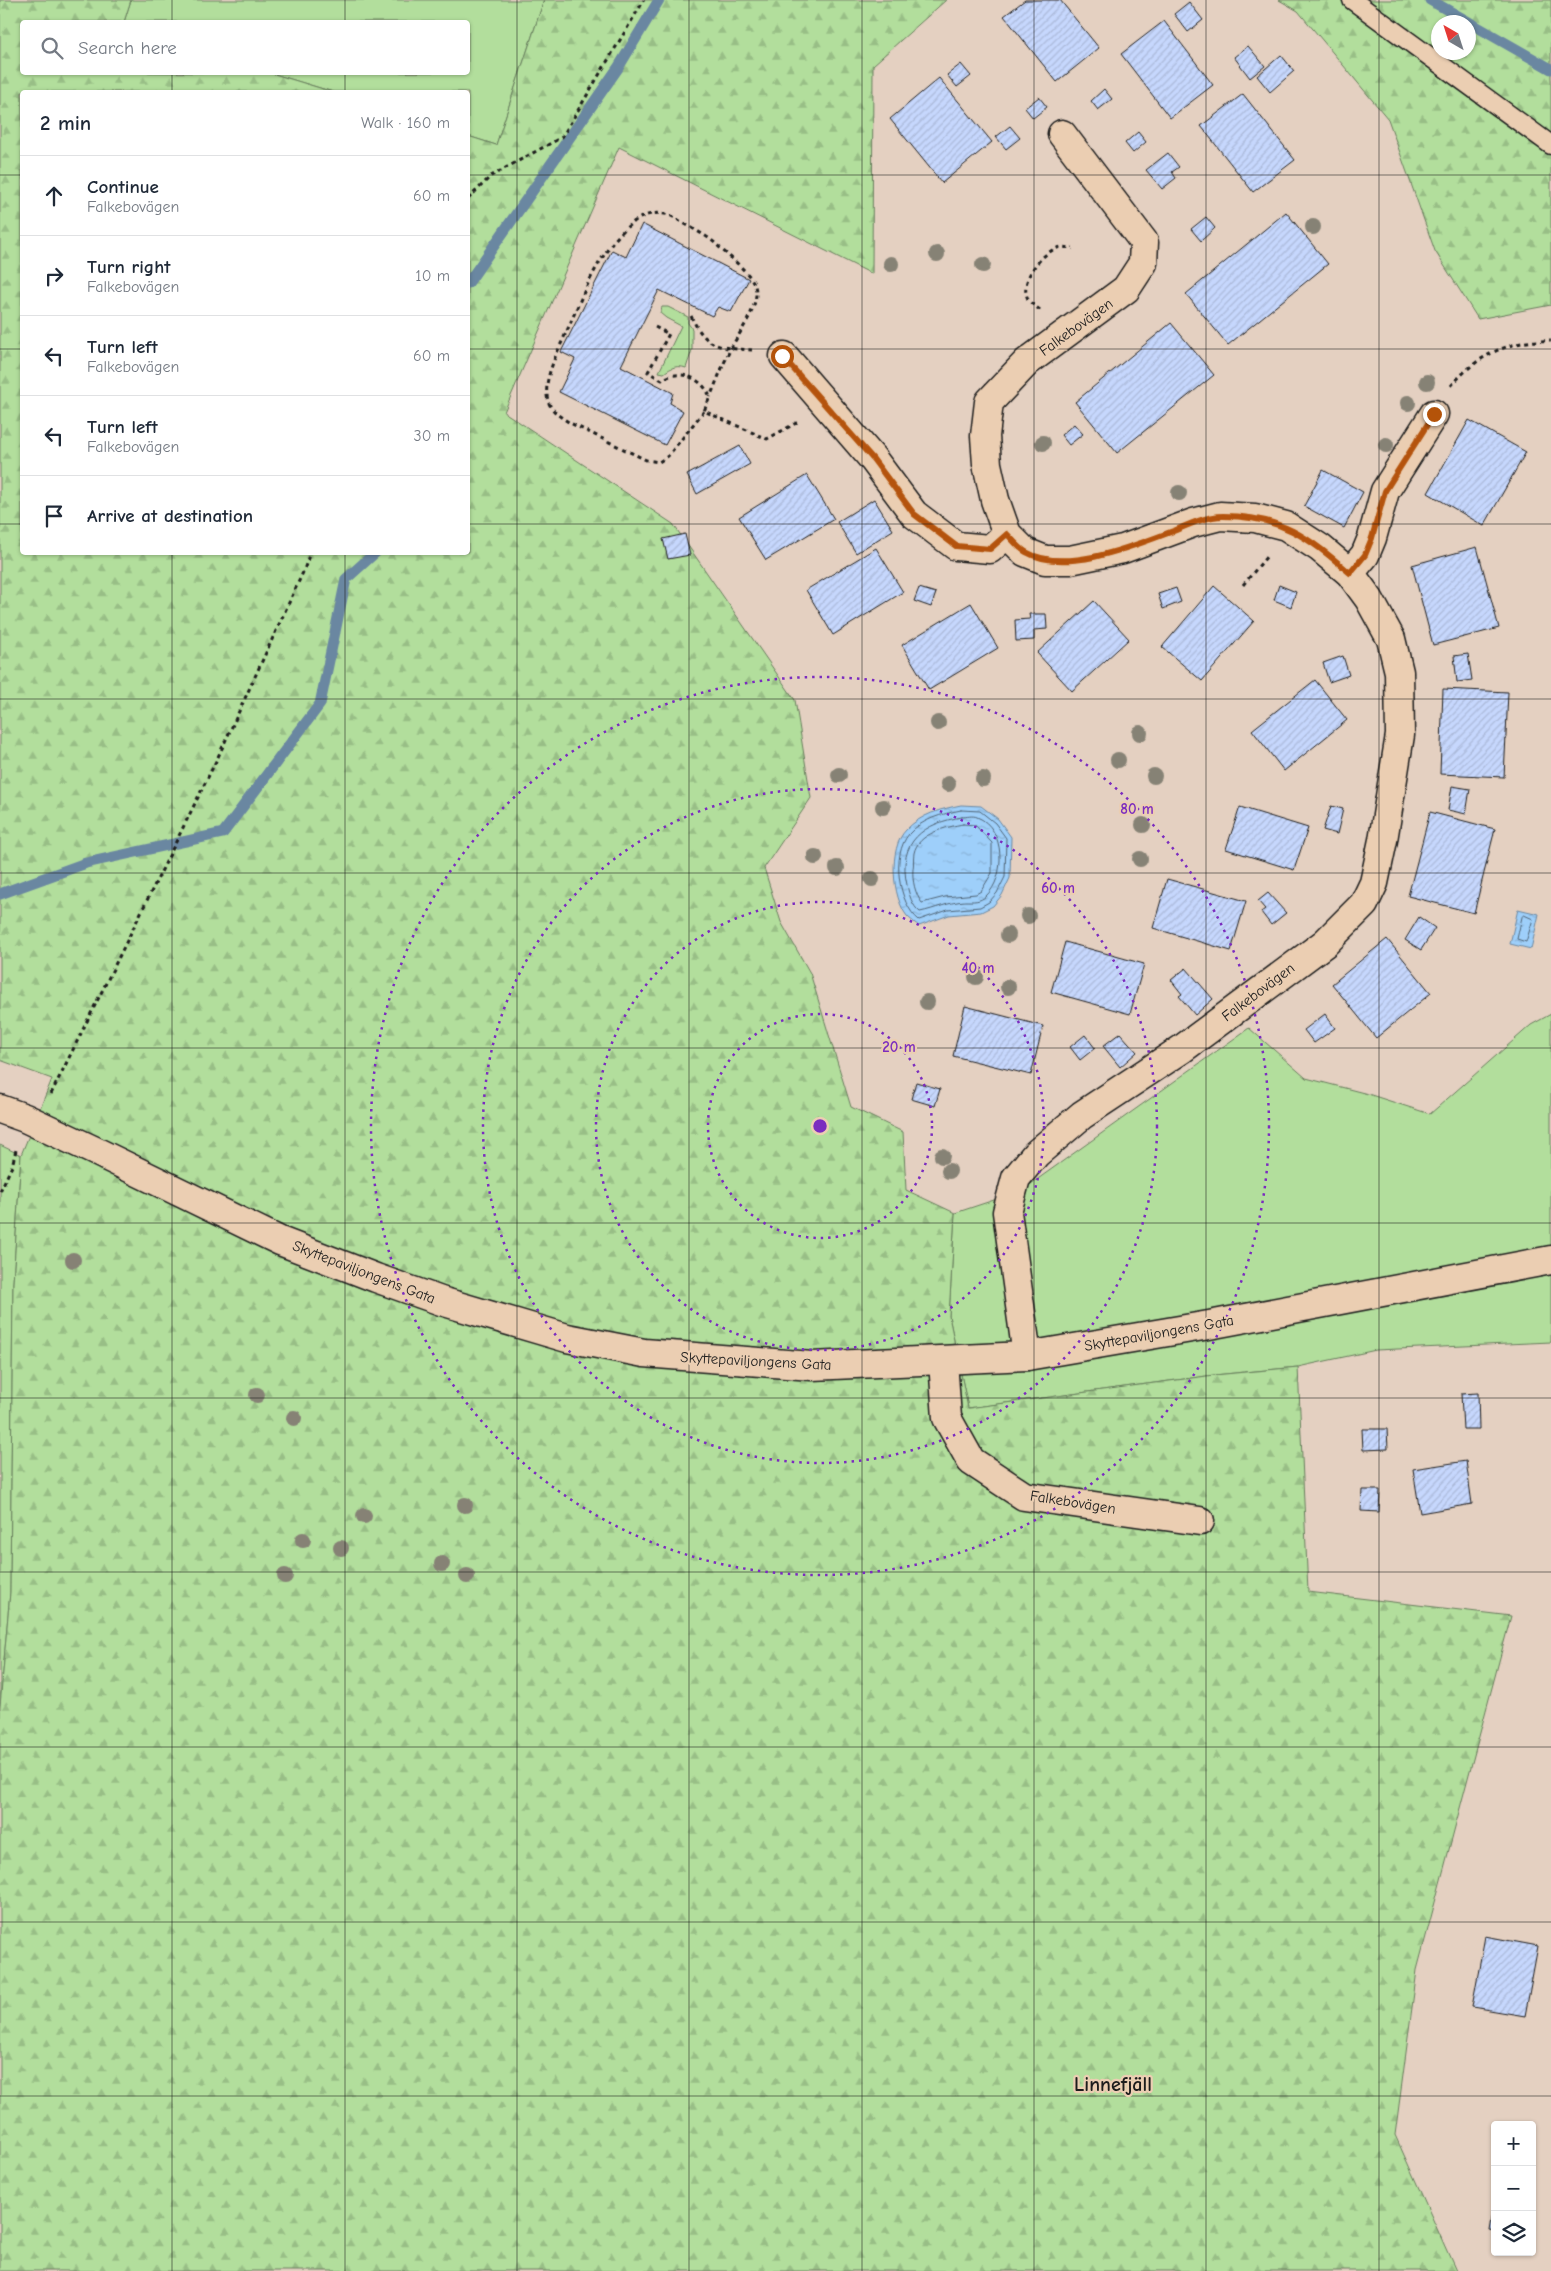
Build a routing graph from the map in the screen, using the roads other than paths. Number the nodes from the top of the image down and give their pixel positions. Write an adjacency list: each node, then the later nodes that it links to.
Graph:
1 (1352, 0): 3 (lane)
2 (1062, 134): 6 (street, Falkebovägen)
3 (1551, 145)
4 (784, 356): 6 (street)
5 (1434, 414): 7 (street)
6 (1007, 534): 7 (street, Falkebovägen)
7 (1350, 573): 10 (street, Falkebovägen)
8 (0, 1109): 11 (street, Skyttepaviljongens Gata)
9 (1551, 1260): 10 (street, Skyttepaviljongens Gata)
10 (1027, 1356): 11 (street, Skyttepaviljongens Gata)
11 (943, 1361): 12 (street, Falkebovägen)
12 (1200, 1521)

